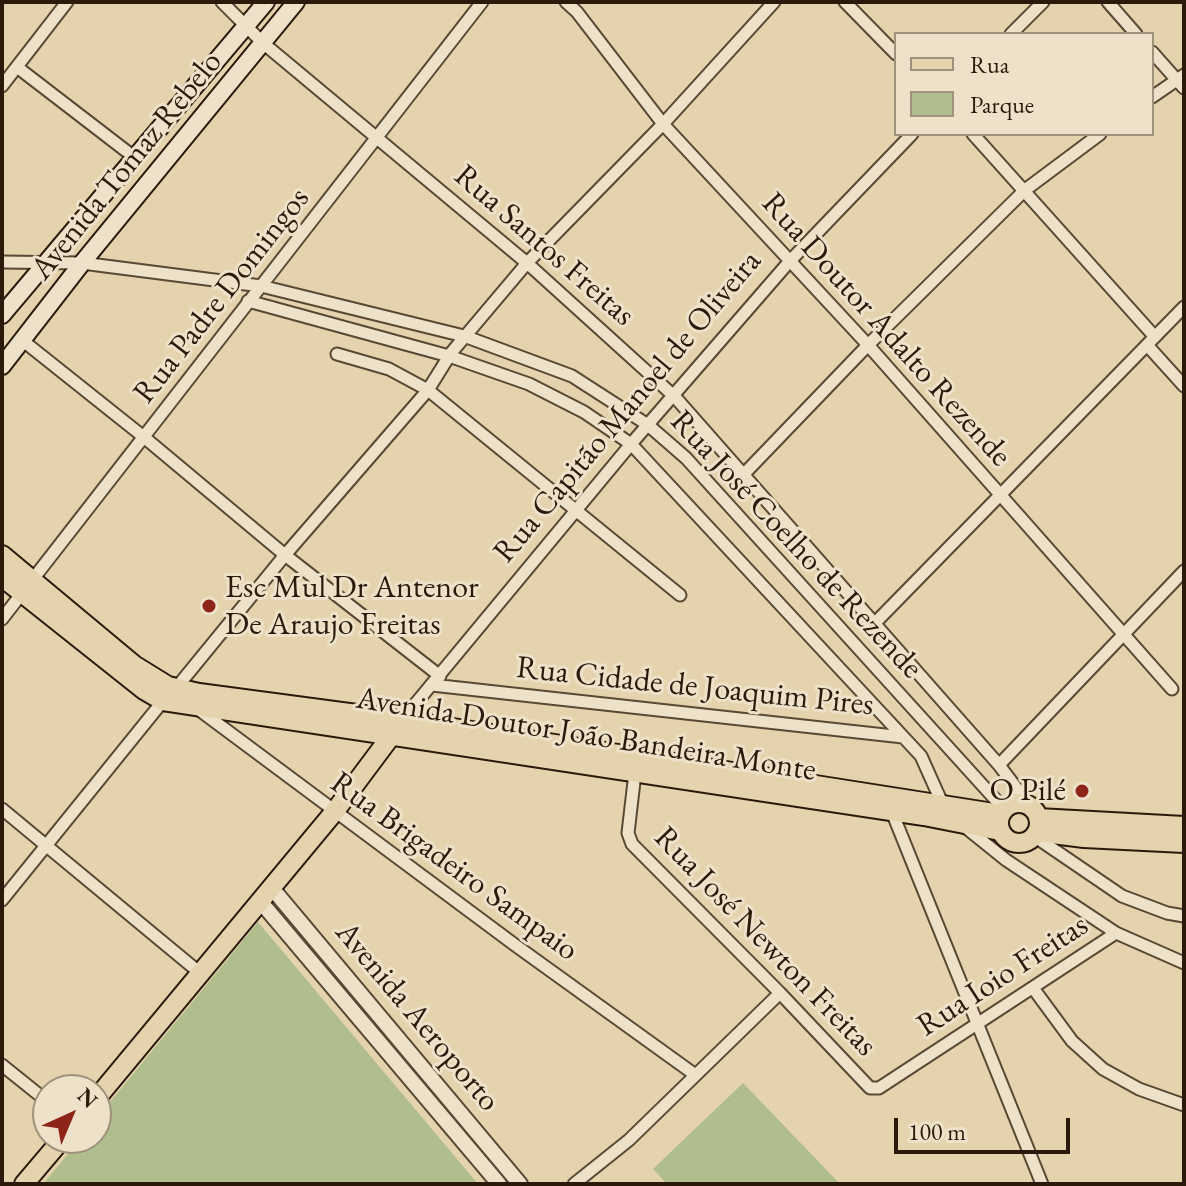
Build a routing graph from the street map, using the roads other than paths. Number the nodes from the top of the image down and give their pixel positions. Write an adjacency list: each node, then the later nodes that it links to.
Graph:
1 (67, 2): 17 (street)
2 (222, 2): 11 (street, Rua Santos Freitas)
3 (266, 2): 11 (main road, Avenida Tomaz Rebelo)
4 (296, 2): 14 (main road, Avenida Tomaz Rebelo)
5 (482, 2): 22 (street, Rua Padre Domingos)
6 (566, 2): 21 (street, Rua Doutor Adalto Rezende)
7 (774, 2): 21 (street)
8 (845, 2): 15 (street)
9 (1043, 2): 12 (street)
10 (1108, 2): 13 (street)
11 (246, 25): 14 (street, Rua Santos Freitas); 26 (main road, Avenida Tomaz Rebelo)
12 (1013, 32)
13 (1134, 32)
14 (263, 43): 22 (street, Rua Santos Freitas); 31 (main road, Avenida Tomaz Rebelo)
15 (894, 52)
16 (1154, 54): 18 (street)
17 (17, 67): 19 (street); 26 (street)
18 (1181, 81): 20 (street)
19 (2, 86)
20 (1154, 96)
21 (663, 124): 29 (street, Rua Doutor Adalto Rezende); 32 (street)
22 (378, 136): 32 (street, Rua Santos Freitas); 33 (street, Rua Padre Domingos)
23 (910, 136): 29 (street, Rua Capitão Manoel de Oliveira)
24 (975, 136): 27 (street)
25 (1097, 136): 27 (street)
26 (134, 157): 30 (main road, Avenida Tomaz Rebelo)
27 (1025, 190): 39 (street); 40 (street)
28 (2, 262): 30 (street, Rua José Coelho de Rezende)
29 (789, 262): 40 (street, Rua Doutor Adalto Rezende); 46 (street, Rua Capitão Manoel de Oliveira)
30 (46, 263): 31 (street, Rua José Coelho de Rezende); 36 (main road, Avenida Tomaz Rebelo)
31 (82, 263): 33 (street, Rua José Coelho de Rezende); 38 (main road, Avenida Tomaz Rebelo)
32 (527, 263): 37 (street); 46 (street, Rua Santos Freitas)
33 (261, 286): 34 (street, Rua Padre Domingos); 37 (street, Rua José Coelho de Rezende)
34 (248, 301): 42 (street, Rua José Coelho de Rezende); 48 (street, Rua Padre Domingos)
35 (1184, 307): 39 (street)
36 (2, 315)
37 (464, 336): 42 (street); 47 (street, Rua José Coelho de Rezende)
38 (22, 340): 43 (main road, Avenida Tomaz Rebelo); 48 (street)
39 (1151, 341): 44 (street); 51 (street)
40 (868, 345): 50 (street); 51 (street, Rua Doutor Adalto Rezende)
41 (337, 354): 45 (street)
42 (449, 356): 45 (street); 49 (street, Rua José Coelho de Rezende)
43 (2, 366)
44 (1184, 386)
45 (428, 390): 52 (street); 54 (street)
46 (675, 397): 47 (street, Rua Capitão Manoel de Oliveira); 50 (street, Rua Santos Freitas)
47 (648, 425): 49 (street, Rua Capitão Manoel de Oliveira); 74 (street, Rua José Coelho de Rezende)
48 (145, 438): 54 (street); 57 (street, Rua Padre Domingos)
49 (631, 444): 52 (street, Rua Capitão Manoel de Oliveira); 67 (street, Rua José Coelho de Rezende)
50 (744, 474): 60 (street, Rua Santos Freitas)
51 (1001, 496): 60 (street); 61 (street, Rua Doutor Adalto Rezende)
52 (578, 511): 58 (street); 62 (street, Rua Capitão Manoel de Oliveira)
53 (2, 555): 57 (main road)
54 (285, 555): 62 (street); 64 (street)
55 (1184, 571): 61 (street)
56 (2, 577): 57 (main road)
57 (27, 588): 59 (street, Rua Padre Domingos); 64 (main road, Avenida Doutor João Bandeira Monte)
58 (680, 595)
59 (2, 619)
60 (873, 625): 68 (street, Rua Santos Freitas)
61 (1122, 634): 63 (street, Rua Doutor Adalto Rezende); 68 (street)
62 (436, 680): 66 (street, Rua Capitão Manoel de Oliveira); 67 (street, Rua Cidade de Joaquim Pires)
63 (1172, 689)
64 (170, 694): 65 (main road, Avenida Doutor João Bandeira Monte); 79 (street)
65 (198, 700): 66 (main road, Avenida Doutor João Bandeira Monte); 72 (street, Rua Brigadeiro Sampaio)
66 (397, 728): 69 (main road, Avenida Doutor João Bandeira Monte); 70 (main road, Avenida Doutor João Bandeira Monte); 72 (main road, Rua Capitão Manoel de Oliveira)
67 (903, 737): 70 (street, Rua José Coelho de Rezende)
68 (999, 765): 76 (street, Rua Santos Freitas)
69 (635, 773): 73 (main road, Avenida Doutor João Bandeira Monte); 87 (street, Rua José Newton Freitas)
70 (942, 803): 74 (main road, Avenida Doutor João Bandeira Monte)
71 (2, 809): 79 (street)
72 (335, 811): 80 (main road, Rua Capitão Manoel de Oliveira); 90 (street, Rua Brigadeiro Sampaio)
73 (892, 812): 75 (main road, Avenida Doutor João Bandeira Monte); 88 (street)
74 (1001, 818): 75 (main road, Avenida Doutor João Bandeira Monte); 76 (main road); 76 (main road)
75 (959, 823): 83 (street)
76 (1035, 823): 77 (main road); 78 (main road); 82 (street)
77 (1184, 826)
78 (1184, 843)
79 (47, 846): 81 (street); 85 (street)
80 (265, 894): 85 (main road, Rua Capitão Manoel de Oliveira); 97 (street, Avenida Aeroporto); 98 (street, Avenida Aeroporto)
81 (2, 900)
82 (1184, 916)
83 (1116, 933): 84 (street); 86 (street, Rua Ioio Freitas)
84 (1184, 963)
85 (200, 973): 91 (main road, Rua Capitão Manoel de Oliveira)
86 (1033, 988): 88 (street, Rua Ioio Freitas); 94 (street)
87 (780, 993): 90 (street); 92 (street, Rua José Newton Freitas)
88 (979, 1024): 92 (street, Rua Ioio Freitas); 100 (street)
89 (2, 1065): 93 (street)
90 (694, 1074): 99 (street)
91 (112, 1080)
92 (879, 1088)
93 (32, 1089)
94 (1184, 1105)
95 (49, 1154): 96 (main road)
96 (24, 1184)
97 (499, 1184)
98 (520, 1184)
99 (574, 1184)
100 (1042, 1184)

